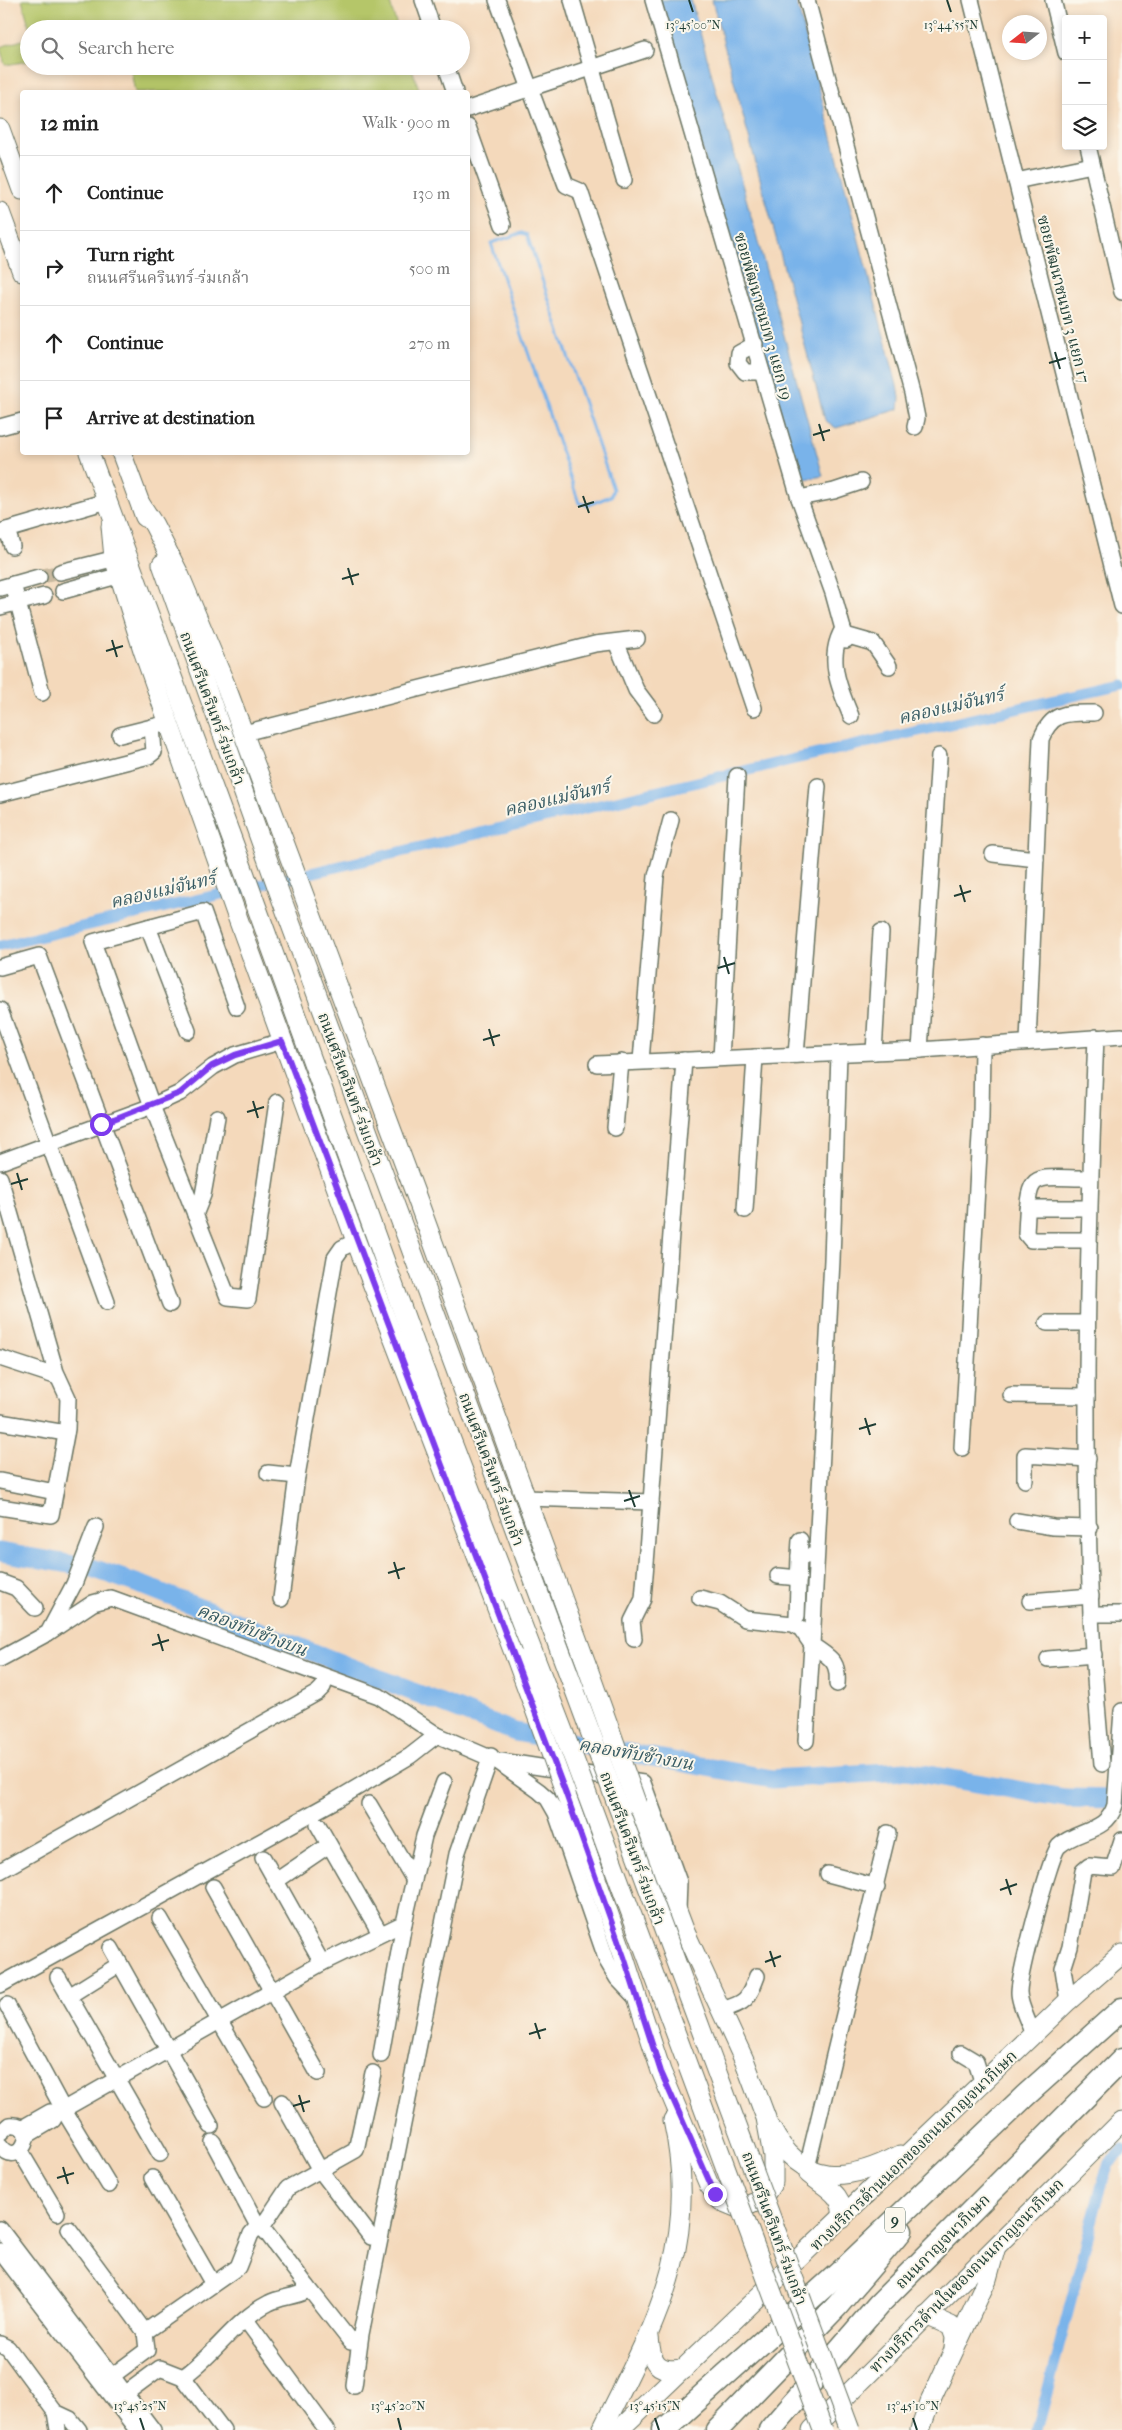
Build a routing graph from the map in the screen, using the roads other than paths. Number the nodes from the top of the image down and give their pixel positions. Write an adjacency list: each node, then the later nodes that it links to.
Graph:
1 (423, 0): 8 (street)
2 (497, 0): 13 (street)
3 (572, 0): 11 (street)
4 (653, 0): 27 (street, ซอยพัฒนาชนบท 3 แยก 19)
5 (807, 0): 31 (street)
6 (972, 0): 21 (street, ซอยพัฒนาชนบท 3 แยก 17)
7 (1053, 0): 9 (street)
8 (430, 20)
9 (1062, 37)
10 (645, 50): 11 (street)
11 (591, 68): 13 (street); 20 (street)
12 (449, 75): 14 (street)
13 (529, 88): 15 (street); 54 (street)
14 (454, 90)
15 (470, 108)
16 (0, 129): 22 (main road)
17 (470, 133): 24 (street)
18 (1089, 150): 19 (street)
19 (1092, 165): 21 (street); 26 (street)
20 (624, 180)
21 (1016, 181): 47 (street, ซอยพัฒนาชนบท 3 แยก 17)
22 (20, 184)
23 (0, 212): 25 (main road)
24 (503, 225)
25 (20, 267)
26 (1122, 292)
27 (755, 344): 28 (street, ซอยพัฒนาชนบท 3 แยก 19); 28 (street)
28 (762, 372): 35 (street, ซอยพัฒนาชนบท 3 แยก 19)
29 (20, 421): 30 (street)
30 (0, 426)
31 (915, 427)
32 (90, 455): 37 (main road, ถนนศรีนครินทร์-ร่มเกล้า)
33 (122, 455): 36 (main road, ถนนศรีนครินทร์-ร่มเกล้า)
34 (861, 482): 35 (street)
35 (799, 498): 49 (street, ซอยพัฒนาชนบท 3 แยก 19)
36 (141, 505): 59 (main road, ถนนศรีนครินทร์-ร่มเกล้า); 115 (main road, ถนนศรีนครินทร์-ร่มเกล้า)
37 (110, 507): 38 (street); 40 (main road, ถนนศรีนครินทร์-ร่มเกล้า)
38 (3, 531): 39 (street)
39 (12, 546)
40 (124, 565): 41 (street); 44 (street); 58 (main road, ถนนศรีนครินทร์-ร่มเกล้า); 114 (main road, ถนนศรีนครินทร์-ร่มเกล้า)
41 (60, 572)
42 (39, 577): 43 (street)
43 (6, 586): 46 (street)
44 (63, 591)
45 (44, 596): 46 (street)
46 (18, 603): 48 (street); 53 (street)
47 (1122, 606)
48 (0, 607)
49 (844, 635): 52 (street); 57 (street)
50 (637, 639): 51 (street)
51 (616, 642): 56 (street); 59 (street)
52 (889, 666)
53 (42, 693)
54 (754, 708)
55 (1094, 712): 67 (street)
56 (654, 714)
57 (851, 716)
58 (160, 725): 60 (street); 64 (street); 79 (main road, ถนนศรีนครินทร์-ร่มเกล้า)
59 (244, 733): 101 (main road, ถนนศรีนครินทร์-ร่มเกล้า)
60 (120, 735)
61 (939, 756): 82 (street)
62 (737, 776): 87 (street)
63 (818, 786): 85 (street)
64 (0, 794)
65 (671, 820): 72 (street)
66 (994, 854): 67 (street)
67 (1036, 858): 80 (street)
68 (647, 887): 72 (street)
69 (148, 927): 74 (street); 76 (street); 93 (street)
70 (881, 932): 83 (street)
71 (0, 967): 95 (street)
72 (644, 975): 73 (street); 89 (street)
73 (638, 990)
74 (237, 1008)
75 (0, 1010): 97 (street)
76 (188, 1031)
77 (1122, 1036): 78 (street)
78 (1096, 1037): 80 (street); 100 (street)
79 (282, 1041): 93 (street); 106 (main road, ถนนศรีนครินทร์-ร่มเกล้า)
80 (1028, 1042): 81 (street)
81 (982, 1045): 82 (street); 121 (street)
82 (920, 1050): 83 (street)
83 (874, 1052): 84 (street)
84 (839, 1054): 85 (street); 136 (street)
85 (796, 1055): 86 (street)
86 (755, 1057): 87 (street); 104 (street)
87 (721, 1058): 88 (street)
88 (684, 1060): 89 (street); 129 (street)
89 (641, 1061): 90 (street)
90 (621, 1062): 91 (street); 96 (street)
91 (597, 1064)
92 (277, 1102): 105 (street)
93 (152, 1106): 95 (street); 105 (street)
94 (217, 1117): 105 (street)
95 (101, 1124): 97 (street); 110 (street)
96 (615, 1128)
97 (50, 1143): 98 (street); 109 (street)
98 (0, 1162)
99 (0, 1178): 116 (street)
100 (1090, 1178): 102 (street); 103 (street)
101 (414, 1190): 115 (main road); 128 (main road, ถนนศรีนครินทร์-ร่มเกล้า)
102 (1027, 1208): 103 (street); 107 (street)
103 (1089, 1208): 107 (street)
104 (745, 1210)
105 (195, 1215)
106 (347, 1216): 108 (main road, ถนนศรีนครินทร์-ร่มเกล้า); 114 (main road)
107 (1088, 1240): 112 (street)
108 (356, 1242): 124 (street); 180 (main road, ถนนศรีนครินทร์-ร่มเกล้า, bridge)
109 (107, 1302)
110 (170, 1304)
111 (1047, 1323): 112 (street)
112 (1087, 1323): 118 (street)
113 (0, 1358): 116 (street)
114 (422, 1364): 257 (main road, ถนนศรีนครินทร์-ร่มเกล้า, bridge)
115 (456, 1373): 258 (main road, ถนนศรีนครินทร์-ร่มเกล้า, bridge)
116 (58, 1377): 120 (street)
117 (1011, 1395): 118 (street)
118 (1087, 1396): 122 (street)
119 (0, 1422): 120 (street)
120 (66, 1433): 127 (street)
121 (962, 1448)
122 (1088, 1459): 125 (street); 133 (street)
123 (268, 1473): 124 (street)
124 (297, 1476): 141 (street)
125 (1025, 1480)
126 (0, 1481): 127 (street)
127 (55, 1492): 130 (street)
128 (525, 1498): 129 (street); 174 (main road, ถนนศรีนครินทร์-ร่มเกล้า, bridge)
129 (651, 1502): 149 (street)
130 (0, 1507)
131 (1017, 1521): 133 (street)
132 (96, 1527): 148 (street)
133 (1090, 1528): 140 (street)
134 (800, 1540): 135 (street)
135 (800, 1556): 136 (street); 138 (street)
136 (817, 1556): 150 (street)
137 (778, 1576): 138 (street)
138 (799, 1578): 147 (street)
139 (0, 1582): 144 (street)
140 (1091, 1596): 143 (street); 145 (street)
141 (281, 1598)
142 (700, 1598): 150 (street)
143 (1030, 1600)
144 (35, 1608)
145 (1091, 1614): 146 (street); 151 (street)
146 (1122, 1614)
147 (797, 1616)
148 (48, 1633): 153 (street); 154 (street)
149 (634, 1639)
150 (812, 1645): 155 (street); 158 (street)
151 (1094, 1655): 152 (street); 160 (street)
152 (1048, 1659)
153 (0, 1660)
154 (326, 1678): 157 (street); 168 (street)
155 (837, 1684)
156 (1122, 1711): 193 (street)
157 (437, 1735): 159 (street); 185 (street)
158 (806, 1741)
159 (494, 1759): 174 (street); 180 (street); 243 (street)
160 (1102, 1764)
161 (444, 1782): 170 (street)
162 (369, 1804): 170 (street)
163 (318, 1825): 166 (street)
164 (888, 1833): 173 (street)
165 (1122, 1840): 188 (street)
166 (329, 1845): 171 (street); 177 (street)
167 (263, 1858): 171 (street)
168 (0, 1871)
169 (828, 1874): 173 (street)
170 (414, 1880): 176 (street)
171 (276, 1881): 181 (street)
172 (213, 1886): 186 (street)
173 (877, 1887): 217 (street)
174 (678, 1914): 191 (main road, ถนนศรีนครินทร์-ร่มเกล้า)
175 (160, 1918): 192 (street)
176 (404, 1923): 177 (street); 196 (street)
177 (380, 1933): 181 (street)
178 (111, 1948): 182 (street)
179 (1122, 1954): 188 (main road, ทางบริการด้านนอกของถนนกาญจนาภิเษก)
180 (616, 1959): 198 (main road, ถนนศรีนครินทร์-ร่มเกล้า)
181 (322, 1963): 186 (street)
182 (120, 1964): 187 (street); 194 (street)
183 (757, 1976): 191 (street)
184 (58, 1977): 187 (street)
185 (0, 1986)
186 (272, 1991): 192 (street); 199 (street)
187 (69, 1996): 201 (street)
188 (1068, 2001): 193 (main road, ทางบริการด้านนอกของถนนกาญจนาภิเษก)
189 (7, 2005): 205 (street)
190 (1122, 2009): 214 (highway, ถนนกาญจนาภิเษก / 9)
191 (721, 2010): 206 (main road, ถนนศรีนครินทร์-ร่มเกล้า)
192 (220, 2021): 194 (street); 203 (street)
193 (1033, 2035): 202 (main road, ทางบริการด้านนอกของถนนกาญจนาภิเษก)
194 (168, 2050): 201 (street); 209 (street)
195 (961, 2053): 202 (street)
196 (381, 2055)
197 (1122, 2060): 255 (highway, ถนนกาญจนาภิเษก)
198 (661, 2072): 206 (main road); 234 (main road)
199 (318, 2073)
200 (373, 2073): 218 (street)
201 (117, 2079): 205 (street); 215 (street)
202 (983, 2084): 212 (main road, ทางบริการด้านนอกของถนนกาญจนาภิเษก)
203 (264, 2098)
204 (282, 2102): 218 (street)
205 (60, 2111): 210 (street); 220 (street)
206 (766, 2118): 216 (main road)
207 (1122, 2121): 227 (main road, ทางบริการด้านในของถนนกาญจนาภิเษก)
208 (2, 2125): 210 (street)
209 (211, 2126)
210 (24, 2132): 213 (street)
211 (213, 2142): 223 (street)
212 (919, 2145): 217 (main road); 222 (main road, ทางบริการด้านนอกของถนนกาญจนาภิเษก)
213 (6, 2150): 221 (street)
214 (968, 2151): 245 (highway, ถนนกาญจนาภิเษก / 9); 254 (highway, ถนนกาญจนาภิเษก / 9)
215 (160, 2154)
216 (791, 2155): 217 (main road); 222 (main road)
217 (807, 2167)
218 (320, 2170): 223 (street); 226 (street)
219 (152, 2178): 229 (street)
220 (108, 2185)
221 (57, 2213)
222 (842, 2219): 240 (main road, ทางบริการด้านนอกของถนนกาญจนาภิเษก)
223 (260, 2226): 229 (street); 230 (street)
224 (0, 2229): 242 (street)
225 (69, 2229): 233 (street)
226 (371, 2236)
227 (995, 2249): 231 (main road, ทางบริการด้านในของถนนกาญจนาภิเษก); 237 (main road)
228 (0, 2251): 242 (street)
229 (213, 2284): 233 (street)
230 (307, 2286): 232 (street); 235 (street)
231 (926, 2315): 237 (main road); 256 (main road, ทางบริการด้านในของถนนกาญจนาภิเษก)
232 (246, 2320): 241 (street); 251 (street)
233 (145, 2332): 238 (street)
234 (648, 2337): 240 (main road); 252 (main road)
235 (351, 2342)
236 (0, 2344): 244 (street)
237 (954, 2348): 259 (main road)
238 (147, 2350): 239 (street); 242 (street)
239 (160, 2368): 241 (street); 242 (street)
240 (684, 2369): 253 (main road, ทางบริการด้านนอกของถนนกาญจนาภิเษก)
241 (183, 2377): 250 (street)
242 (115, 2385): 248 (street); 249 (street)
243 (354, 2386)
244 (54, 2412): 246 (street); 247 (street)
245 (665, 2429)
246 (58, 2430)
247 (79, 2430)
248 (137, 2430)
249 (153, 2430)
250 (223, 2430)
251 (327, 2430)
252 (602, 2430)
253 (619, 2430)
254 (717, 2430)
255 (770, 2430)
256 (812, 2430)
257 (822, 2430)
258 (850, 2430)
259 (920, 2430)

